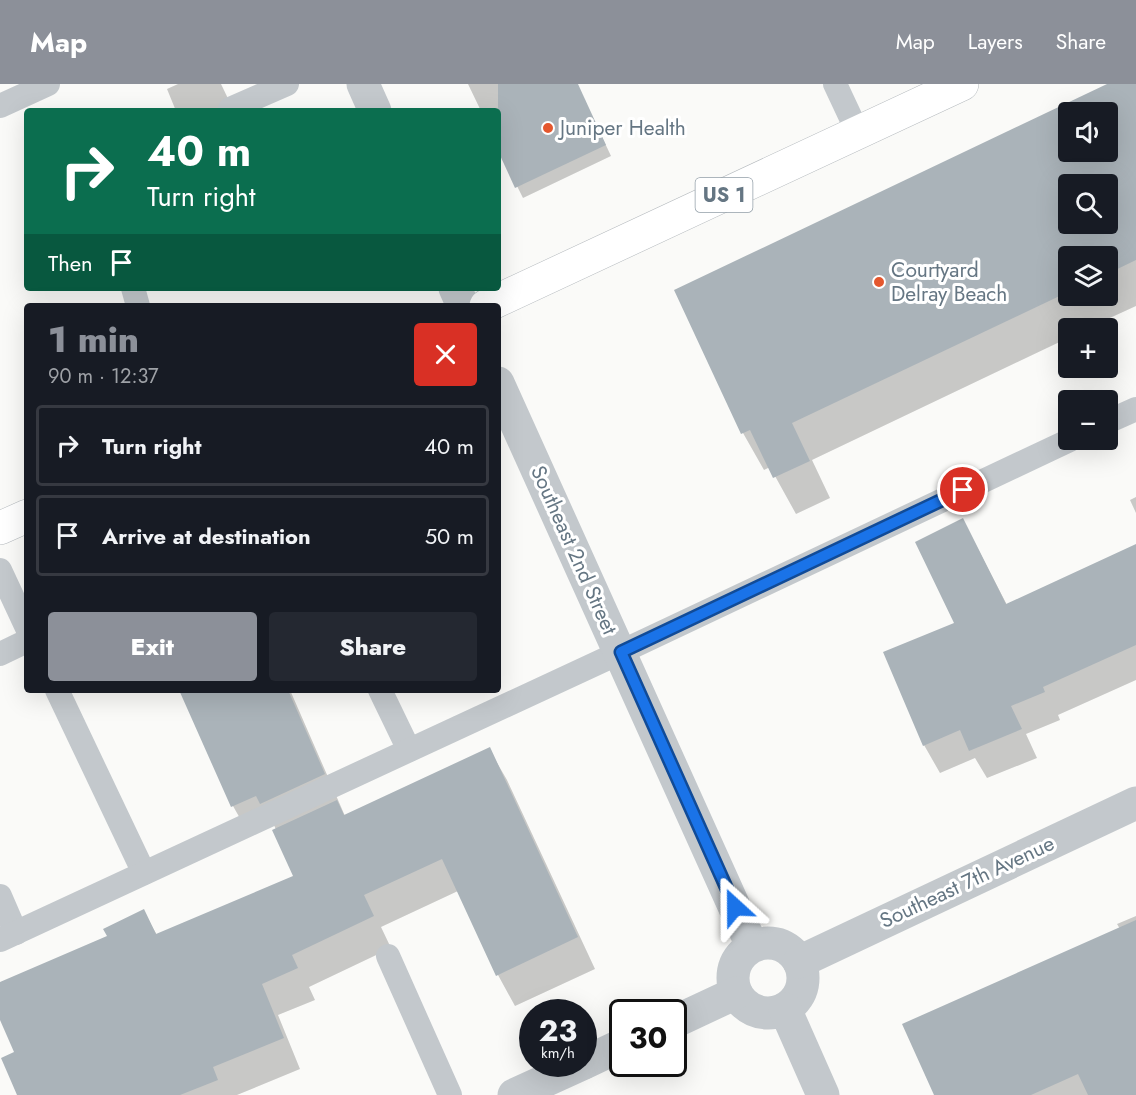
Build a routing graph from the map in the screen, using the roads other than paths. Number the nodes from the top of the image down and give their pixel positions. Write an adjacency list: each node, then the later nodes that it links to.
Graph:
1 (48, 84): 6 (lane)
2 (287, 84): 7 (lane)
3 (363, 84): 8 (street)
4 (835, 84): 9 (lane)
5 (962, 84): 9 (main road, US 1)
6 (0, 106)
7 (232, 108)
8 (374, 108)
9 (858, 133): 10 (main road, US 1)
10 (492, 303)
11 (501, 390): 20 (street, Southeast 2nd Street)
12 (1136, 408): 13 (lane)
13 (1118, 417)
14 (1058, 446): 20 (lane)
15 (24, 517): 16 (main road)
16 (0, 528)
17 (0, 570): 18 (lane)
18 (24, 622)
19 (24, 642): 21 (lane)
20 (621, 652): 24 (lane); 29 (street, Southeast 2nd Street)
21 (0, 654)
22 (58, 693): 26 (lane)
23 (382, 693): 24 (lane)
24 (409, 750): 26 (lane)
25 (1136, 802): 31 (street, Southeast 7th Avenue)
26 (144, 873): 28 (lane)
27 (0, 896): 28 (lane)
28 (8, 936)
29 (752, 946): 31 (street); 32 (street)
30 (388, 956): 36 (lane)
31 (799, 962): 33 (street)
32 (736, 993): 33 (street); 34 (street)
33 (785, 1009): 38 (street)
34 (687, 1016)
35 (553, 1077): 37 (street)
36 (450, 1095)
37 (514, 1095)
38 (823, 1095)

